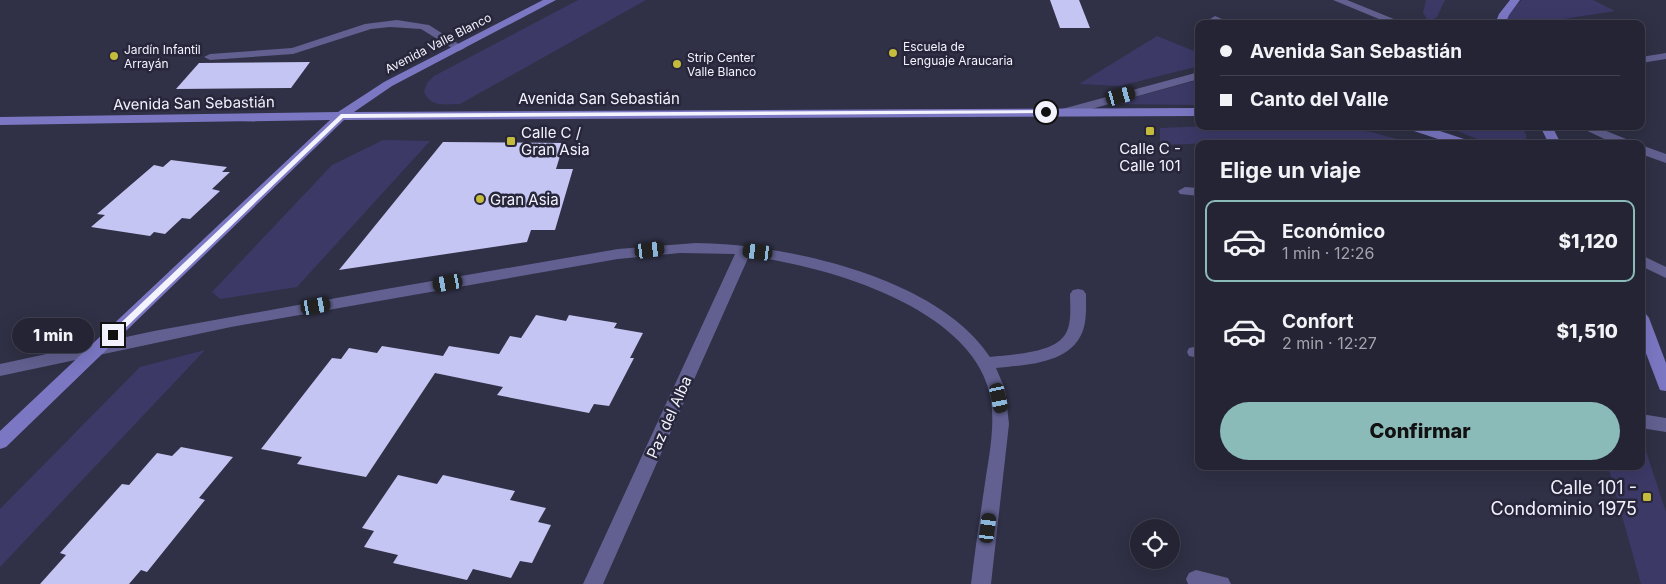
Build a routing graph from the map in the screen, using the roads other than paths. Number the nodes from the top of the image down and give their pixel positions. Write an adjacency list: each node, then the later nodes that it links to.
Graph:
1 (551, 0): 6 (main road, Avenida Valle Blanco)
2 (1338, 0): 4 (street)
3 (1515, 0): 5 (main road)
4 (1390, 20)
5 (1502, 20)
6 (459, 48): 8 (street); 14 (main road, Avenida Valle Blanco)
7 (1666, 56): 9 (street)
8 (210, 57)
9 (1647, 59): 10 (street)
10 (1666, 63)
11 (1195, 76): 12 (street)
12 (1066, 112): 13 (main road, Avenida San Sebastián); 14 (main road, Avenida San Sebastián)
13 (1195, 112)
14 (341, 116): 15 (main road, Avenida San Sebastián); 27 (main road, Avenida Valle Blanco)
15 (0, 121)
16 (1424, 130): 18 (main road)
17 (1593, 130): 19 (street)
18 (1454, 140)
19 (1617, 140)
20 (1645, 151): 21 (street)
21 (1666, 159)
22 (744, 250): 27 (street); 28 (street); 35 (street, Paz del Alba)
23 (1645, 262): 24 (street)
24 (1666, 273)
25 (1078, 294): 28 (street)
26 (1645, 329): 30 (main road)
27 (99, 348): 29 (street); 33 (main road, Avenida Valle Blanco)
28 (987, 363): 36 (street)
29 (0, 370)
30 (1666, 385)
31 (1645, 422): 32 (street)
32 (1666, 425)
33 (0, 442)
34 (1196, 579): 37 (street)
35 (593, 584)
36 (981, 584)
37 (1221, 584)

